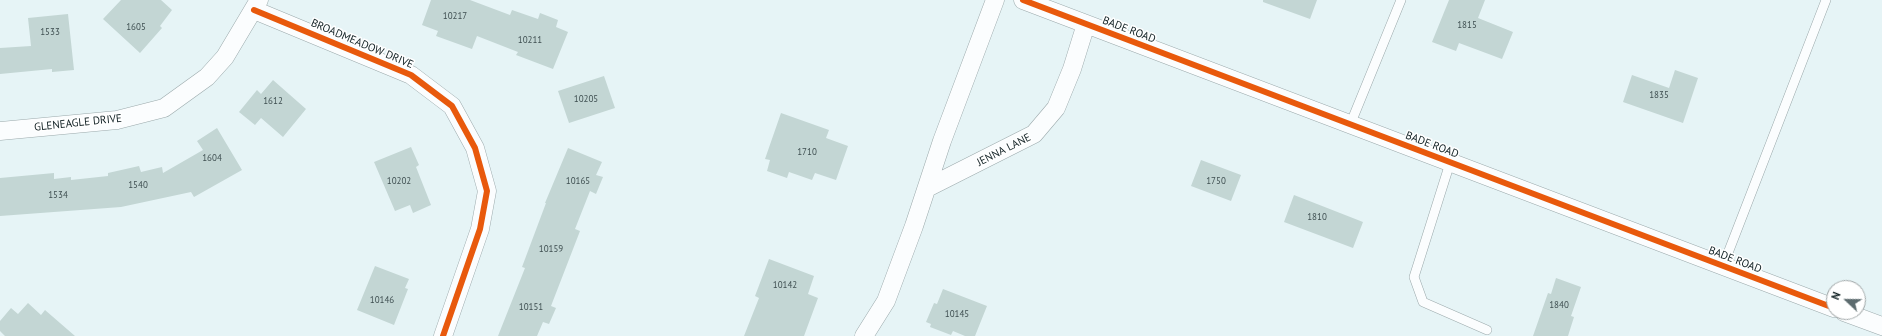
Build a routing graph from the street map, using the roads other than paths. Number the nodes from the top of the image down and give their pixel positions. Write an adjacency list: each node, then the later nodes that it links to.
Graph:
1 (995, 0): 10 (street)
2 (1023, 0): 6 (street, BADE ROAD)
3 (1401, 0): 7 (lane)
4 (1826, 0): 11 (lane)
5 (256, 3): 8 (street, GLENEAGLE DRIVE); 16 (street, BROADMEADOW DRIVE)
6 (1086, 24): 7 (street, BADE ROAD); 10 (street, JENNA LANE)
7 (1350, 125): 9 (street, BADE ROAD)
8 (0, 131)
9 (1450, 162): 11 (street, BADE ROAD); 15 (lane)
10 (927, 188): 17 (street)
11 (1723, 266): 12 (street, BADE ROAD)
12 (1826, 305)
13 (1866, 320): 14 (street)
14 (1882, 326)
15 (1487, 330)
16 (443, 336)
17 (864, 336)

